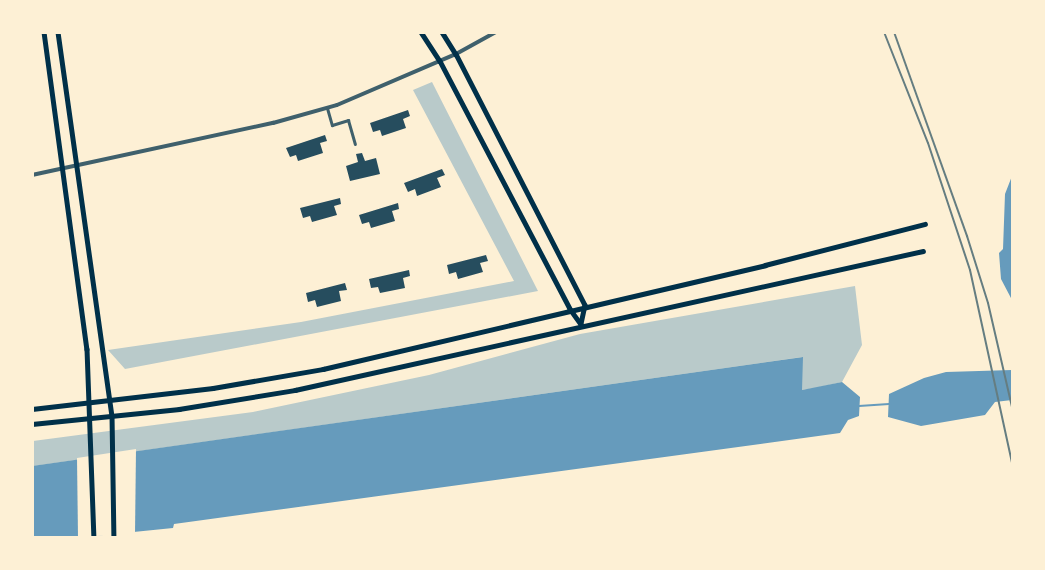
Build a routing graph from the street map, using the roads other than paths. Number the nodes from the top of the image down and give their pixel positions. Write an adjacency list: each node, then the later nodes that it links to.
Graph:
1 (44, 32): 11 (main road)
2 (58, 32): 10 (main road)
3 (421, 32): 7 (main road)
4 (442, 32): 6 (main road)
5 (496, 32): 6 (street)
6 (456, 54): 7 (street); 15 (main road)
7 (440, 61): 8 (street); 16 (main road)
8 (327, 107): 9 (street); 10 (street)
9 (355, 144)
10 (76, 167): 11 (street); 18 (main road)
11 (62, 170): 12 (street); 19 (main road)
12 (32, 176)
13 (925, 224): 15 (main road)
14 (923, 251): 17 (main road)
15 (585, 305): 16 (main road); 17 (main road)
16 (570, 309): 17 (main road); 18 (main road)
17 (581, 324): 21 (main road)
18 (110, 400): 19 (main road); 21 (main road)
19 (91, 403): 20 (main road); 22 (main road)
20 (32, 409)
21 (112, 415): 22 (main road); 25 (main road)
22 (91, 418): 23 (main road); 24 (main road)
23 (32, 424)
24 (94, 538)
25 (114, 538)

